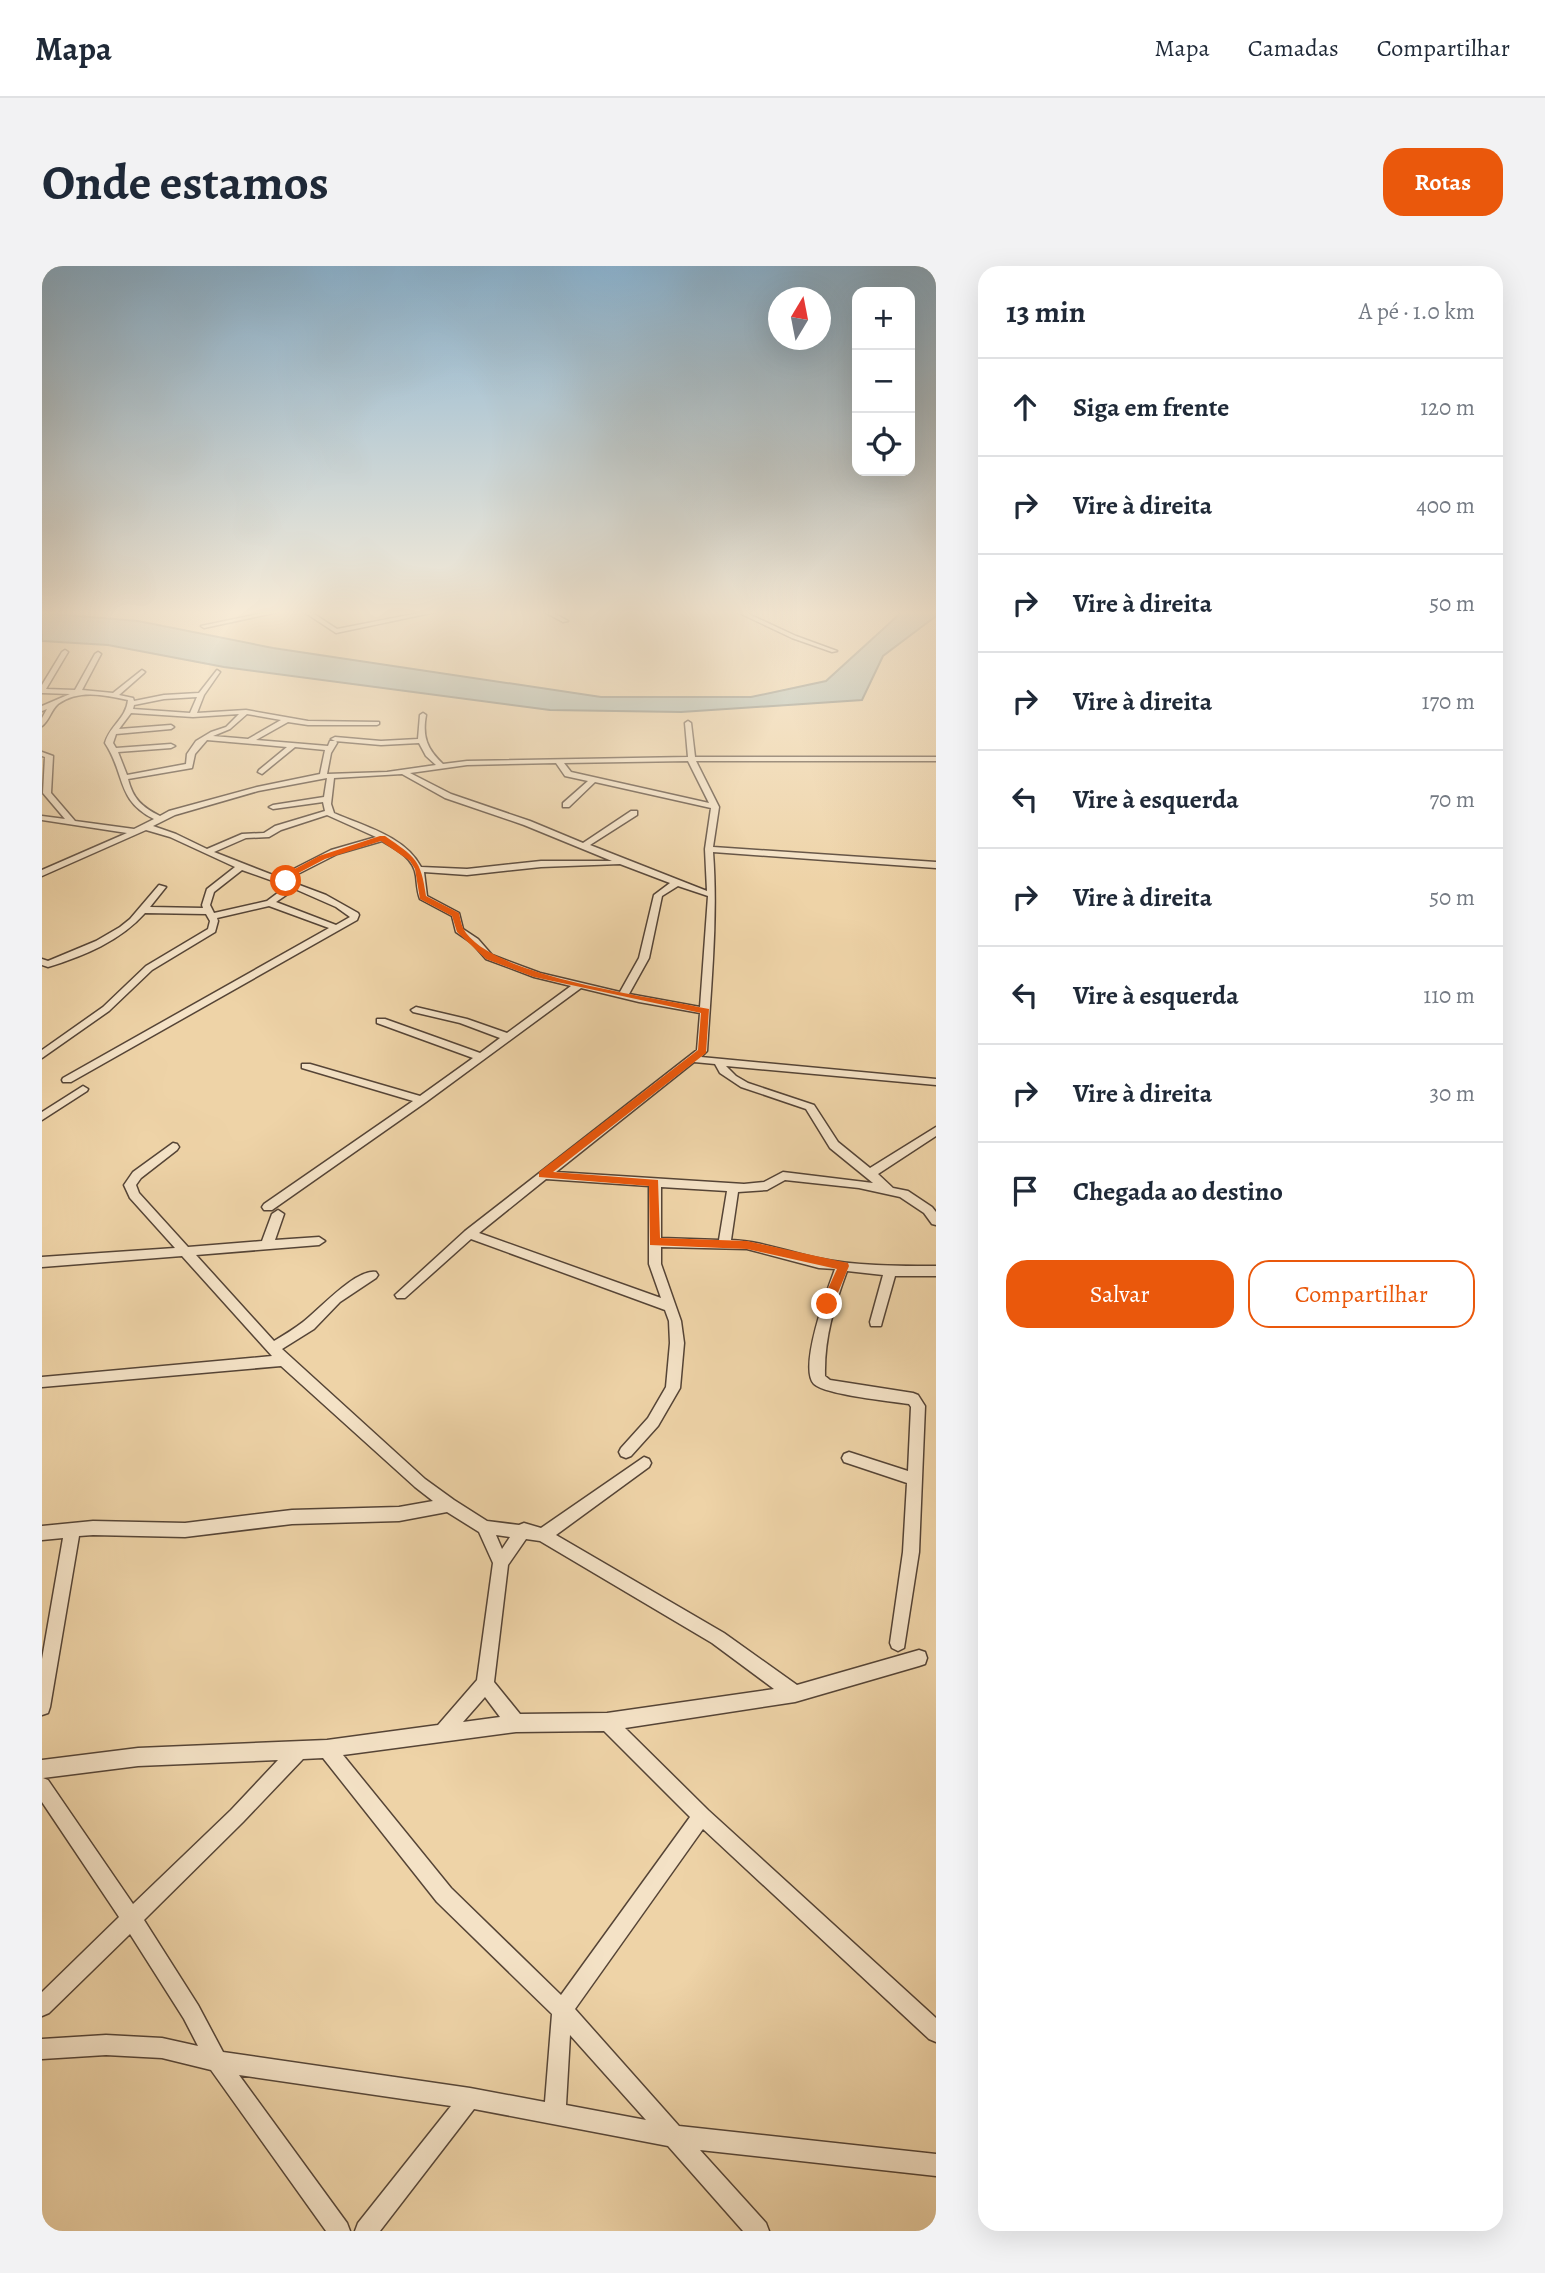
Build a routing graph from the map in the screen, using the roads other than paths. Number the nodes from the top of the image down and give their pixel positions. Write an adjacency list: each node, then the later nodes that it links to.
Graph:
1 (60, 702): 5 (street)
2 (129, 702): 6 (street)
3 (149, 702): 6 (street)
4 (198, 702): 9 (street)
5 (53, 705): 7 (street); 14 (street)
6 (130, 708): 9 (street); 17 (street)
7 (42, 709)
8 (246, 712): 9 (street); 11 (street); 18 (street)
9 (193, 715)
10 (423, 715): 21 (street)
11 (288, 719): 15 (street); 20 (street)
12 (377, 723): 15 (street)
13 (688, 723): 28 (street)
14 (42, 724)
15 (349, 724): 19 (street)
16 (172, 727): 17 (street)
17 (112, 732): 25 (street)
18 (205, 738): 20 (street); 34 (street)
19 (335, 739): 21 (street); 24 (street)
20 (251, 740): 22 (street)
21 (420, 741): 30 (street)
22 (295, 744): 24 (street); 31 (street)
23 (171, 746): 25 (street)
24 (329, 748): 33 (street)
25 (115, 750): 34 (street)
26 (42, 754): 44 (street)
27 (936, 759): 28 (street)
28 (692, 761): 29 (street); 39 (street)
29 (559, 762): 30 (street); 35 (street)
30 (441, 765): 32 (street)
31 (262, 772)
32 (404, 772): 33 (street); 48 (street)
33 (327, 776): 36 (street); 43 (street)
34 (126, 777): 43 (street)
35 (594, 779): 37 (street); 39 (street)
36 (328, 799): 38 (street); 40 (street)
37 (566, 805)
38 (273, 807)
39 (715, 807): 49 (street)
40 (329, 812): 47 (street); 50 (street)
41 (634, 813): 48 (street)
42 (42, 818): 44 (street)
43 (158, 818): 45 (street)
44 (72, 822): 46 (street)
45 (145, 827): 46 (street); 50 (street)
46 (136, 832): 55 (street)
47 (382, 838): 54 (street); 56 (street)
48 (583, 846): 51 (street)
49 (709, 849): 52 (street); 60 (street)
50 (207, 852): 53 (street)
51 (623, 863): 54 (street); 57 (street)
52 (936, 865)
53 (241, 866): 56 (street); 63 (street)
54 (419, 869): 66 (street)
55 (42, 873)
56 (280, 879): 58 (street)
57 (675, 884): 60 (street); 67 (street)
58 (294, 885): 61 (street); 64 (street)
59 (162, 887): 62 (street)
60 (712, 895): 69 (street)
61 (270, 903): 63 (street); 64 (street)
62 (143, 910): 63 (street); 65 (street)
63 (211, 914): 72 (street)
64 (337, 928): 77 (street)
65 (42, 962)
66 (579, 985): 67 (street); 71 (street)
67 (623, 995): 69 (street)
68 (416, 1010): 71 (street)
69 (705, 1011): 74 (street)
70 (381, 1021): 73 (street)
71 (508, 1037): 73 (street)
72 (42, 1055)
73 (481, 1057): 80 (street)
74 (690, 1059): 75 (street); 85 (street)
75 (719, 1062): 78 (street); 84 (street)
76 (306, 1066): 80 (street)
77 (67, 1080)
78 (936, 1083)
79 (83, 1089): 81 (street)
80 (422, 1100): 94 (street)
81 (42, 1117)
82 (936, 1131): 84 (street)
83 (173, 1147): 95 (street)
84 (870, 1174): 88 (street)
85 (543, 1175): 86 (street); 90 (street)
86 (655, 1182): 87 (street); 92 (street)
87 (733, 1187): 88 (street); 93 (street)
88 (888, 1190): 89 (street)
89 (936, 1221)
90 (469, 1234): 101 (street); 102 (street)
91 (319, 1241): 94 (street)
92 (654, 1242): 93 (street); 102 (street)
93 (725, 1243): 97 (street)
94 (267, 1245): 95 (street)
95 (187, 1252): 96 (street); 104 (street)
96 (42, 1262)
97 (844, 1266): 98 (street); 110 (street)
98 (890, 1271): 99 (street); 103 (street)
99 (936, 1271)
100 (372, 1275): 104 (street)
101 (401, 1295)
102 (668, 1306): 107 (street)
103 (876, 1322)
104 (273, 1348): 105 (street)
105 (284, 1360): 106 (street); 111 (street)
106 (42, 1382)
107 (626, 1452)
108 (849, 1458): 110 (street)
109 (644, 1463): 116 (street)
110 (914, 1479): 118 (street)
111 (449, 1505): 112 (street); 113 (street)
112 (484, 1527): 114 (street); 117 (street)
113 (72, 1530): 115 (street); 122 (street)
114 (524, 1530): 116 (street); 117 (street)
115 (42, 1533)
116 (543, 1535): 121 (street)
117 (501, 1563): 120 (street)
118 (898, 1643)
119 (919, 1658): 121 (street)
120 (485, 1684): 124 (street); 125 (street)
121 (795, 1694): 123 (street)
122 (42, 1707)
123 (607, 1722): 124 (street); 130 (street)
124 (516, 1723): 125 (street)
125 (444, 1731): 126 (street)
126 (327, 1749): 127 (street); 133 (street)
127 (299, 1750): 128 (street); 131 (street)
128 (42, 1769)
129 (42, 1786): 131 (street)
130 (702, 1816): 133 (street); 134 (street)
131 (131, 1918): 132 (street); 136 (street)
132 (42, 2006)
133 (562, 2010): 138 (street); 139 (street)
134 (936, 2032)
135 (42, 2049): 136 (street)
136 (217, 2061): 137 (street); 141 (street)
137 (470, 2098): 138 (street); 142 (street)
138 (555, 2114): 139 (street)
139 (673, 2136): 140 (street); 143 (street)
140 (936, 2165)
141 (339, 2231)
142 (366, 2231)
143 (758, 2231)

